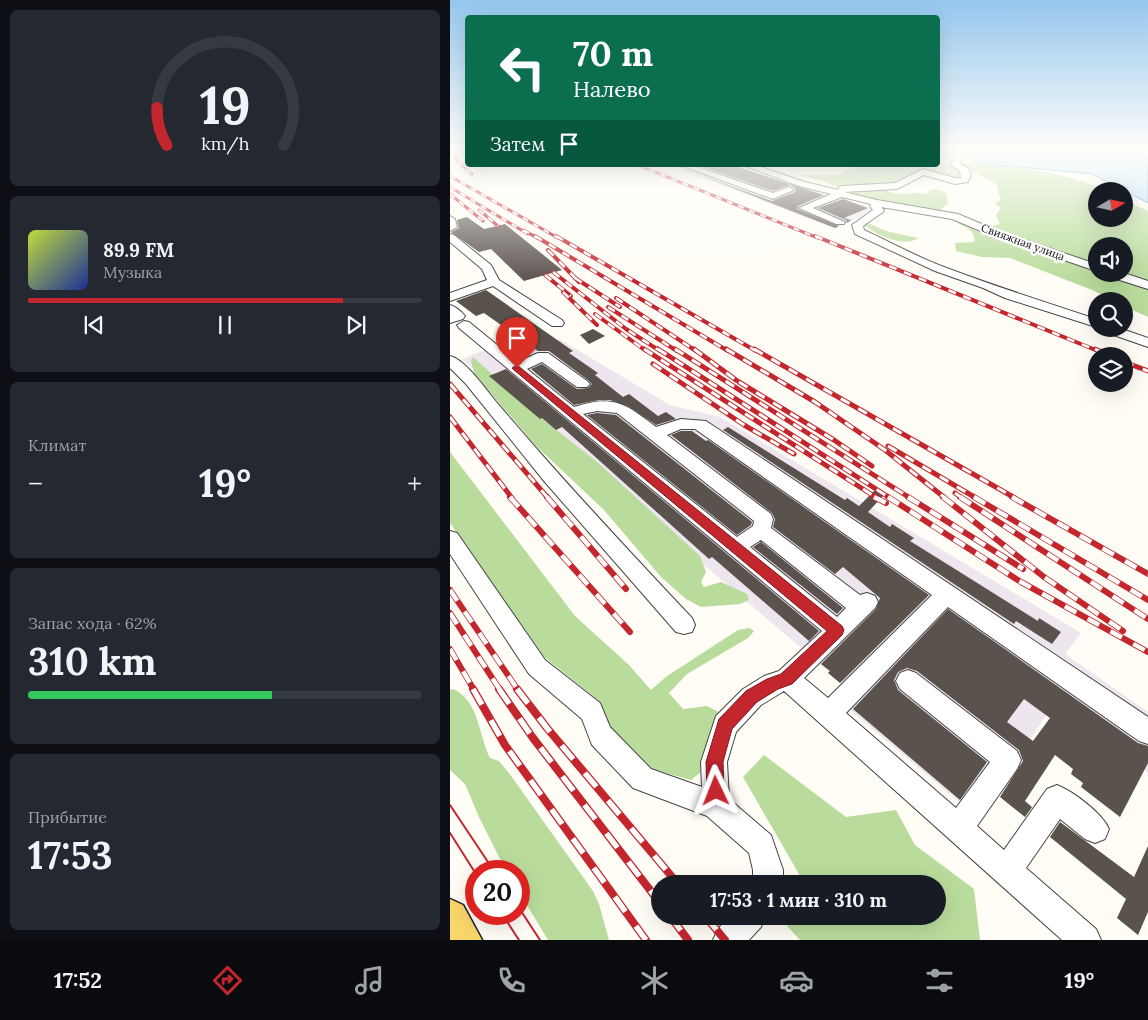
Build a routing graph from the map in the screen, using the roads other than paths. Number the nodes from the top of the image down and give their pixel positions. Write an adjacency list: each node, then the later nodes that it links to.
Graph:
1 (767, 194): 4 (street)
2 (778, 194): 4 (street)
3 (841, 194): 6 (street, Свияжная улица); 8 (street)
4 (773, 196): 5 (street)
5 (787, 202)
6 (876, 204): 9 (street); 14 (street, Свияжная улица); 20 (street)
7 (843, 206): 8 (street)
8 (821, 215): 11 (street)
9 (850, 217)
10 (450, 219): 12 (street)
11 (840, 222)
12 (450, 228)
13 (450, 237): 16 (street)
14 (1088, 265)
15 (1133, 280): 17 (street)
16 (494, 282): 18 (street); 22 (street)
17 (1148, 285)
18 (450, 297)
19 (450, 309): 21 (street)
20 (1088, 321)
21 (457, 322): 26 (street)
22 (556, 323)
23 (1130, 337): 24 (street)
24 (1148, 344)
25 (450, 360): 34 (street)
26 (517, 368): 27 (street); 28 (street)
27 (582, 384)
28 (572, 413): 29 (street); 32 (street)
29 (655, 435): 30 (street); 33 (street)
30 (760, 530): 32 (street); 35 (street)
31 (450, 538): 40 (street)
32 (736, 547): 35 (street)
33 (946, 594): 38 (street); 39 (street)
34 (684, 625)
35 (837, 630): 36 (street)
36 (787, 679): 38 (street); 40 (street)
37 (908, 681): 41 (street)
38 (829, 714): 41 (street)
39 (1148, 732)
40 (716, 806): 44 (street)
41 (958, 828): 43 (street)
42 (1095, 829): 43 (street)
43 (1007, 871): 49 (street)
44 (768, 875)
45 (450, 918): 47 (main road)
46 (742, 925): 48 (street)
47 (463, 940)
48 (729, 940)
49 (1085, 940)

